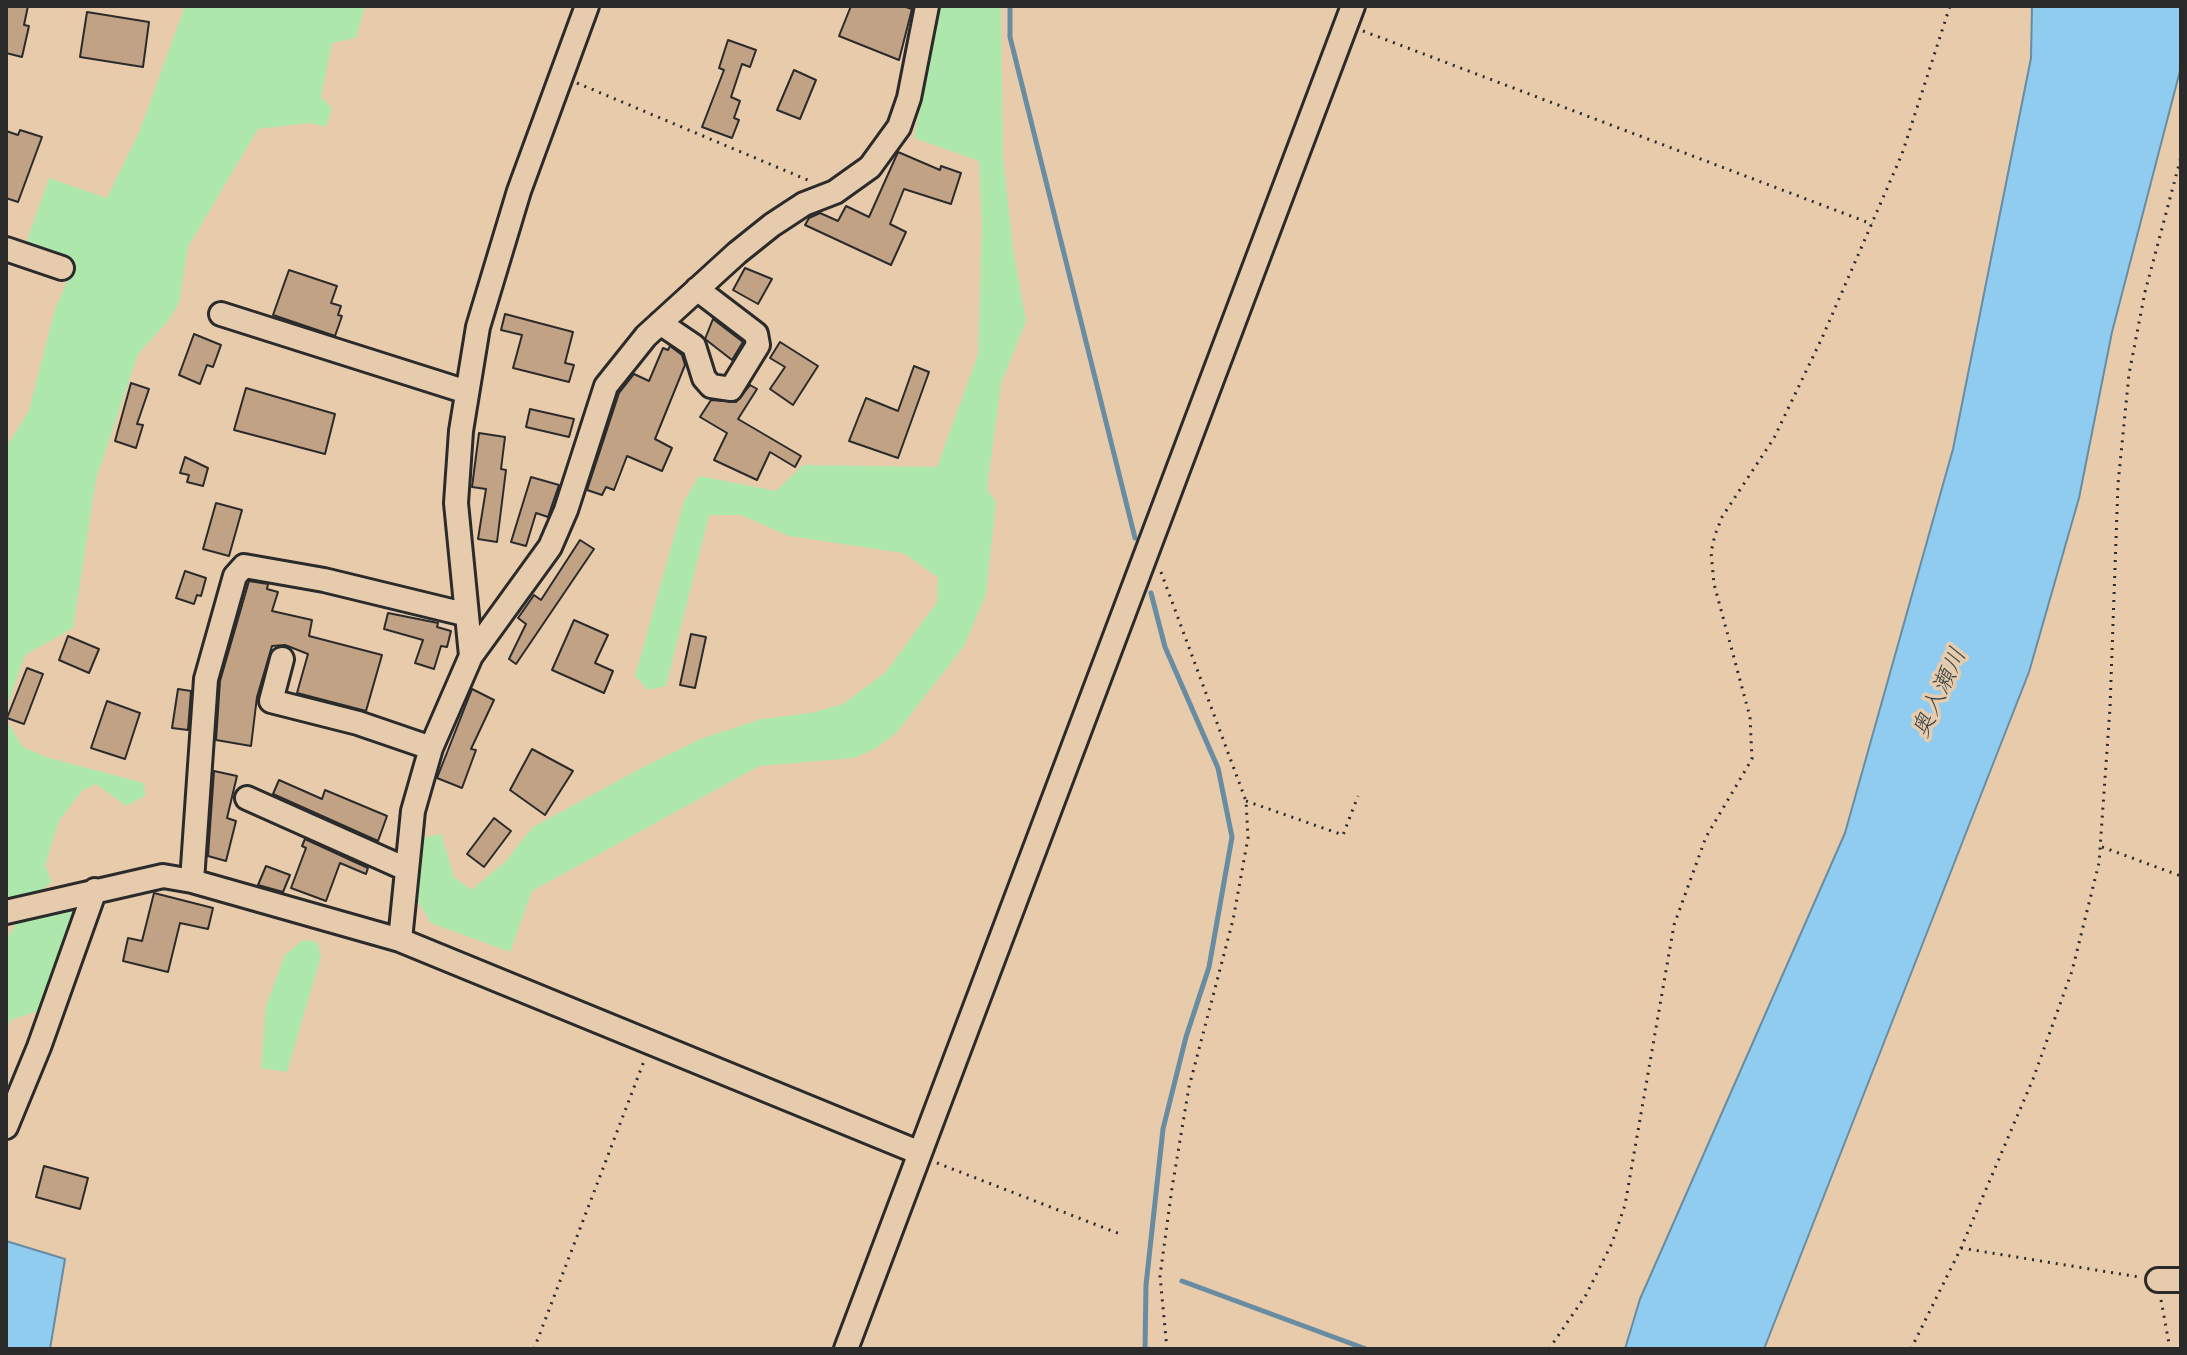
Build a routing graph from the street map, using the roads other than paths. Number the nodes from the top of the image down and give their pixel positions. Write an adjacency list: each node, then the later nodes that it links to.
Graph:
1 (587, 6): 9 (street)
2 (927, 6): 6 (street)
3 (1350, 16): 21 (street)
4 (6, 249): 5 (street)
5 (62, 268)
6 (697, 289): 8 (street); 8 (street)
7 (221, 314): 9 (street)
8 (660, 323): 11 (street)
9 (467, 392): 10 (street)
10 (464, 614): 11 (street); 16 (street)
11 (471, 656): 13 (street)
12 (282, 659): 13 (street)
13 (431, 748): 15 (street)
14 (247, 798): 15 (street)
15 (406, 869): 19 (street)
16 (192, 881): 17 (street); 19 (street)
17 (95, 890): 18 (street); 20 (street)
18 (8, 915)
19 (400, 940): 21 (street)
20 (6, 1127)
21 (920, 1154): 24 (street)
22 (2158, 1280): 23 (street)
23 (2181, 1280)
24 (846, 1349)

